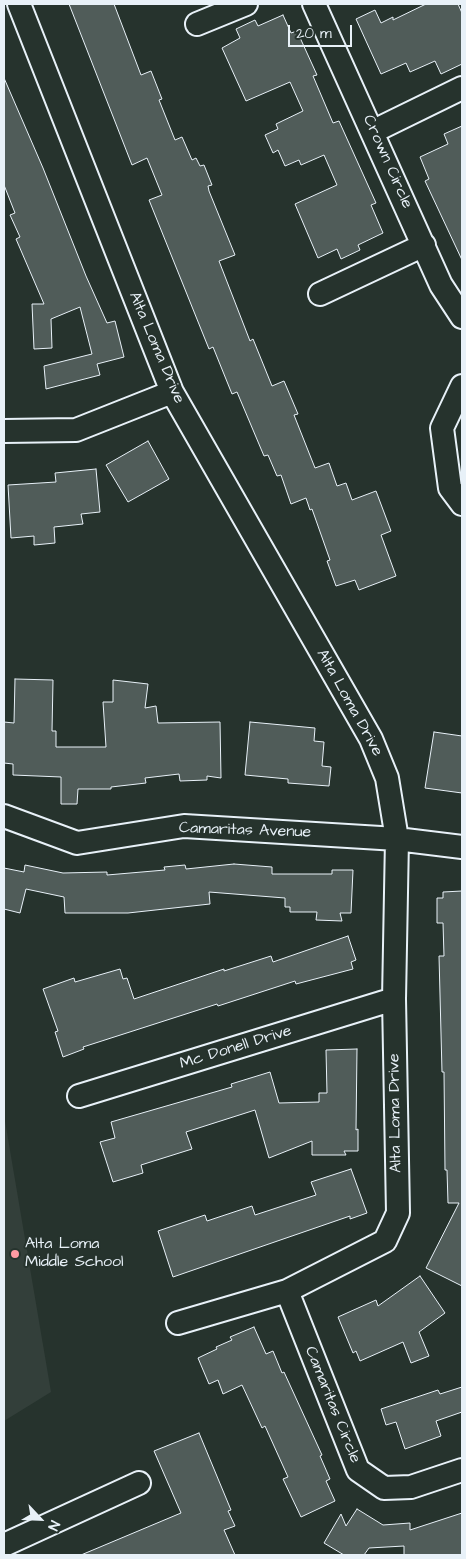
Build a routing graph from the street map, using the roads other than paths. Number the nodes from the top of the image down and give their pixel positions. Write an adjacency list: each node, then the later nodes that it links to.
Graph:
1 (19, 4): 11 (street, Alta Loma Drive)
2 (246, 4): 4 (street)
3 (314, 4): 6 (street, Crown Circle)
4 (197, 24)
5 (462, 88): 6 (street)
6 (374, 131): 7 (street, Crown Circle)
7 (424, 245): 8 (street); 9 (street, Crown Circle)
8 (320, 294)
9 (462, 317)
10 (462, 386): 13 (street)
11 (172, 392): 12 (street); 15 (street, Alta Loma Drive)
12 (4, 431)
13 (462, 504)
14 (4, 816): 15 (street, Camaritas Avenue)
15 (397, 839): 16 (street, Camaritas Avenue); 17 (street, Alta Loma Drive)
16 (462, 847)
17 (394, 999): 18 (street, Mc Donell Drive); 19 (street, Alta Loma Drive)
18 (79, 1096)
19 (287, 1292): 20 (street, Alta Loma Drive); 21 (street, Camaritas Circle)
20 (178, 1323)
21 (462, 1470)
22 (139, 1483): 23 (street)
23 (4, 1545)

